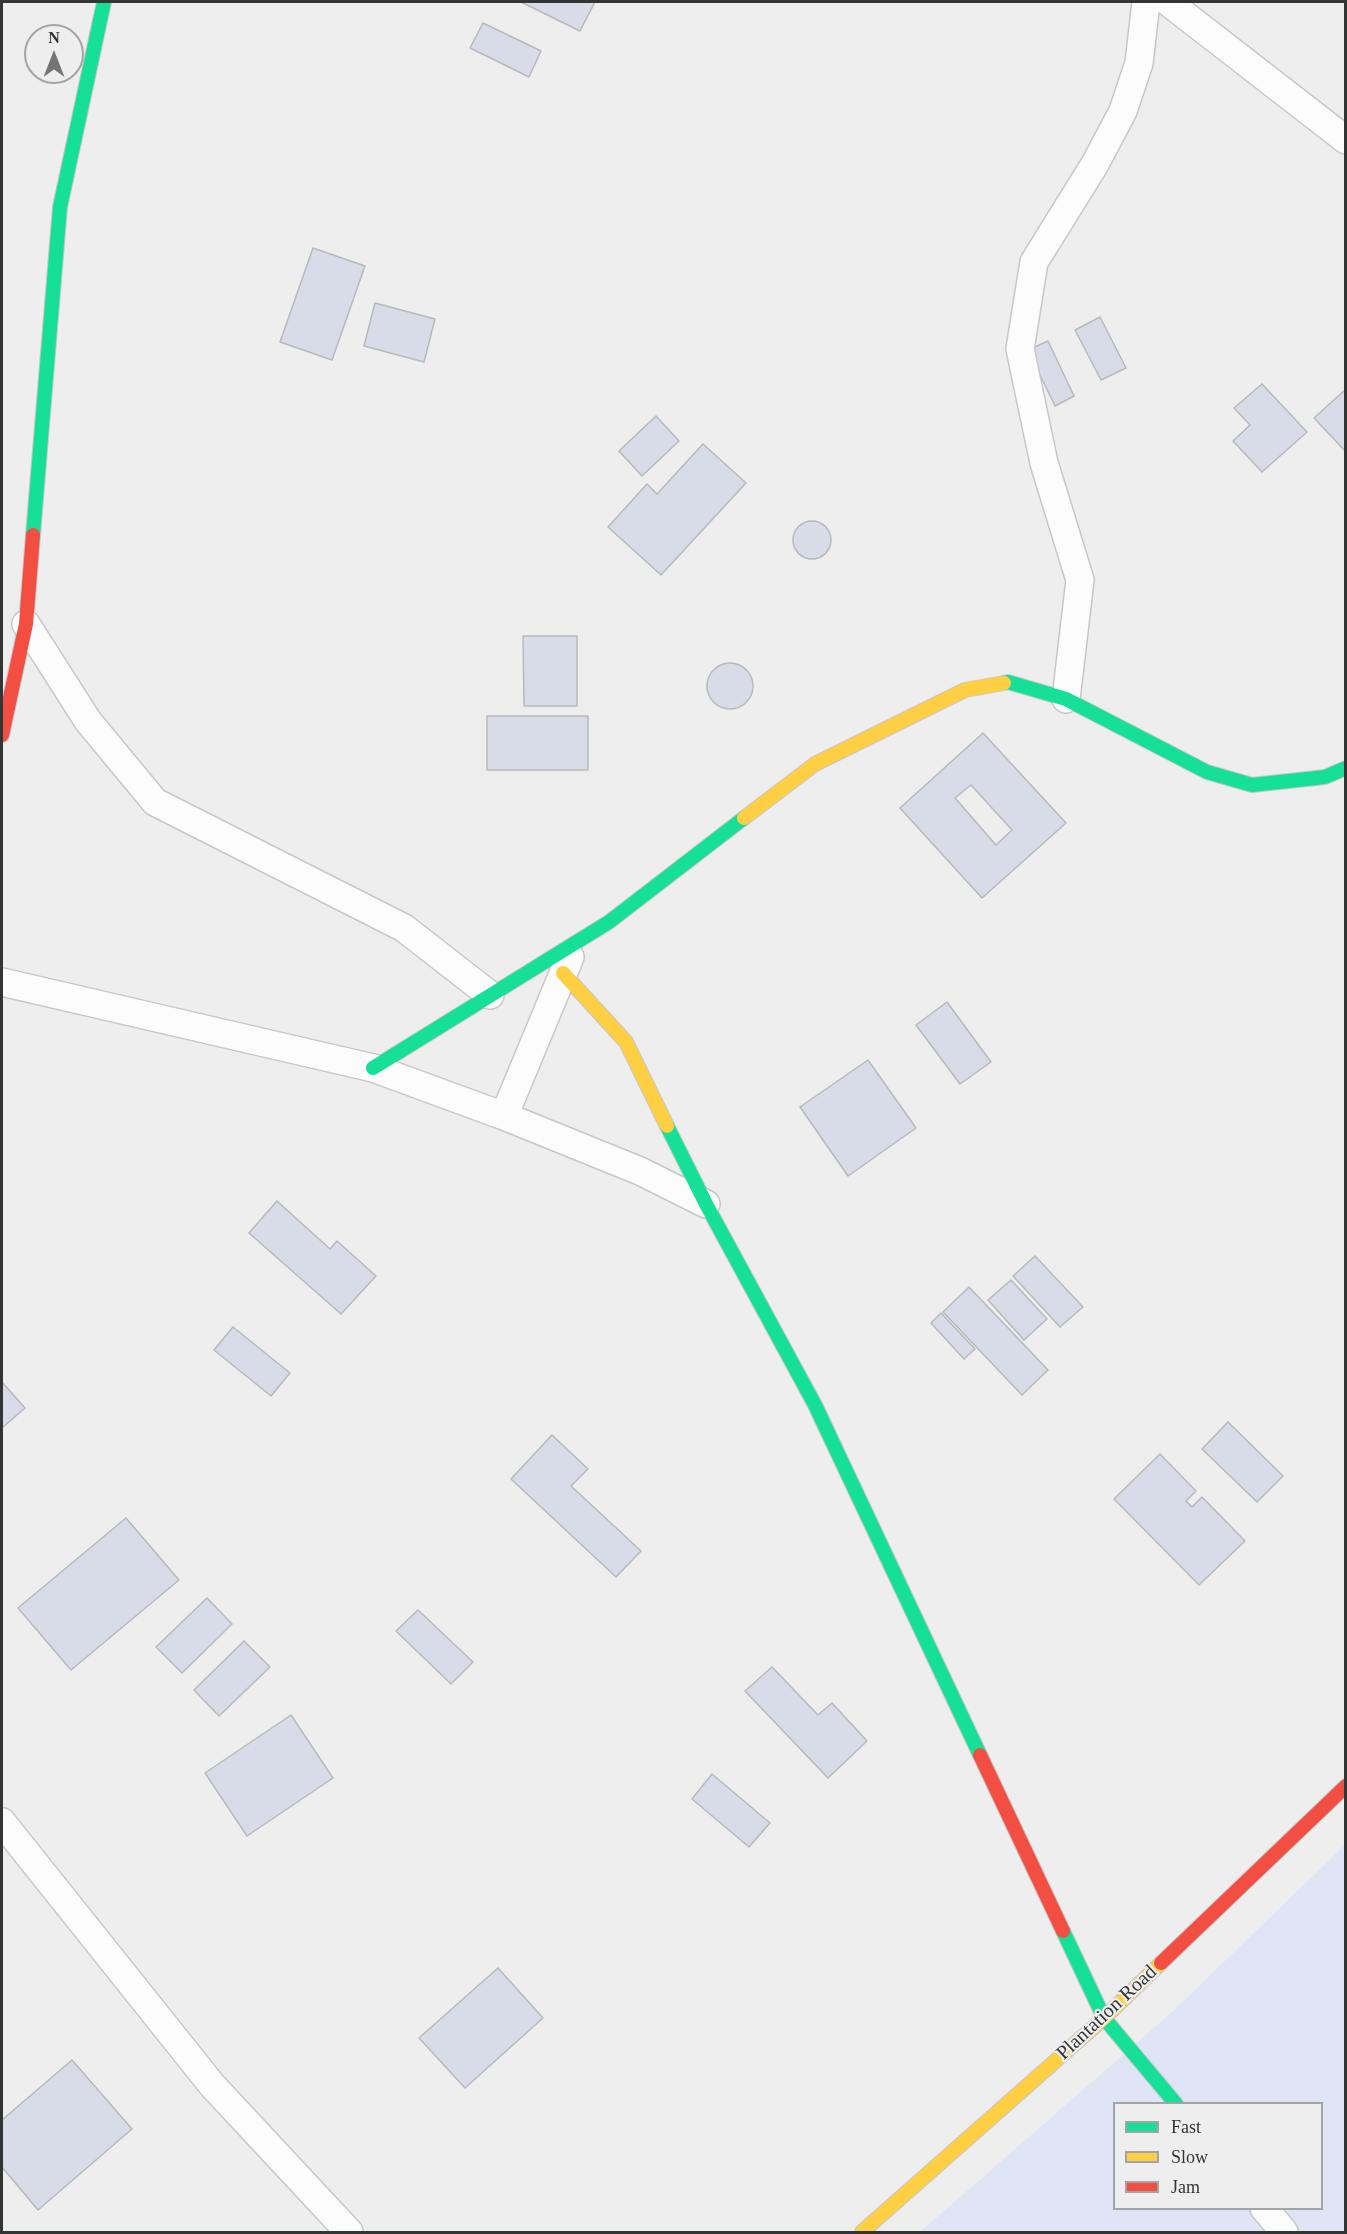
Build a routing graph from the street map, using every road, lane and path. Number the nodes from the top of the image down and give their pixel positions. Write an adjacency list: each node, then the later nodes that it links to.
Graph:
1 (104, 2): 5 (street)
2 (1146, 2): 6 (street)
3 (1168, 2): 4 (street)
4 (1346, 141)
5 (26, 624): 7 (street); 12 (street)
6 (1066, 699): 8 (street); 9 (street)
7 (2, 735)
8 (1346, 768)
9 (576, 942): 10 (street); 12 (street)
10 (563, 973): 14 (street); 15 (street)
11 (2, 982): 13 (street)
12 (490, 995): 13 (street)
13 (373, 1068): 14 (street)
14 (504, 1116): 15 (street)
15 (706, 1204): 18 (street)
16 (1346, 1786): 18 (street, Plantation Road)
17 (2, 1822): 21 (street)
18 (1104, 2018): 19 (street); 22 (street, Plantation Road)
19 (1175, 2102)
20 (1266, 2210): 23 (street)
21 (349, 2232)
22 (862, 2232)
23 (1284, 2232)

